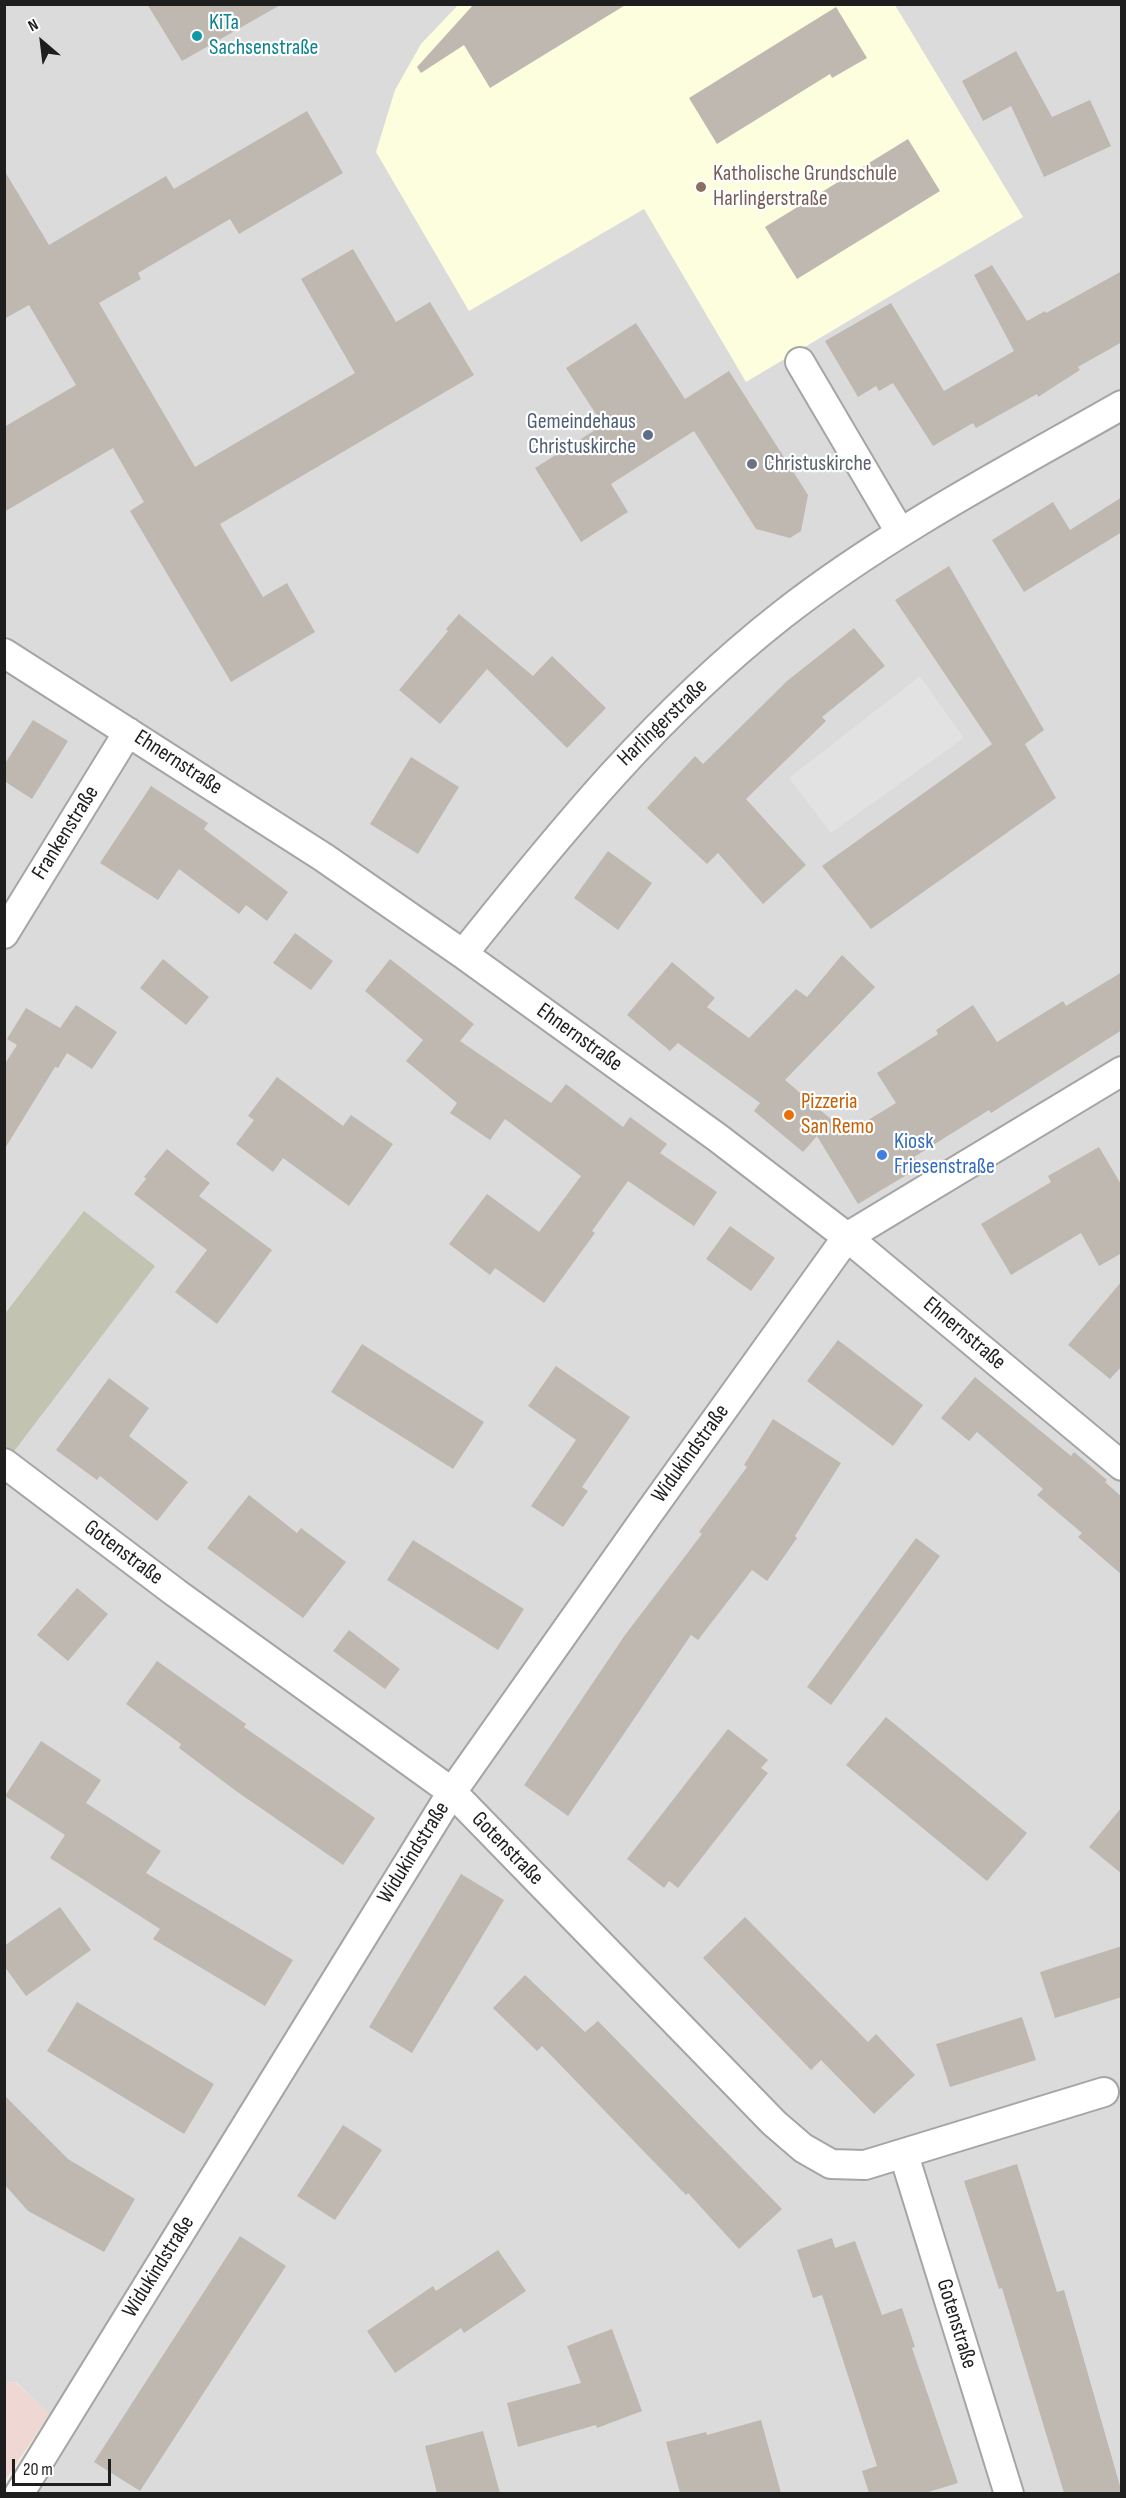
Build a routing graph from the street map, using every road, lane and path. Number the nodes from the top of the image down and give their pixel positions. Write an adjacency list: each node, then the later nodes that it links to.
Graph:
1 (800, 362): 3 (street)
2 (1122, 405): 3 (street, Harlingerstraße)
3 (900, 532): 7 (street, Harlingerstraße)
4 (4, 653): 5 (street, Ehnernstraße)
5 (128, 732): 6 (street, Frankenstraße); 7 (street, Ehnernstraße)
6 (4, 934)
7 (463, 954): 9 (street, Ehnernstraße)
8 (1122, 1071): 9 (street)
9 (847, 1237): 11 (street, Ehnernstraße); 12 (street, Widukindstraße)
10 (4, 1463): 12 (street, Gotenstraße)
11 (1122, 1466)
12 (452, 1792): 14 (street, Gotenstraße); 15 (street, Widukindstraße)
13 (1104, 2092): 14 (street, Gotenstraße)
14 (904, 2155): 16 (street, Gotenstraße)
15 (19, 2493)
16 (1009, 2493)

